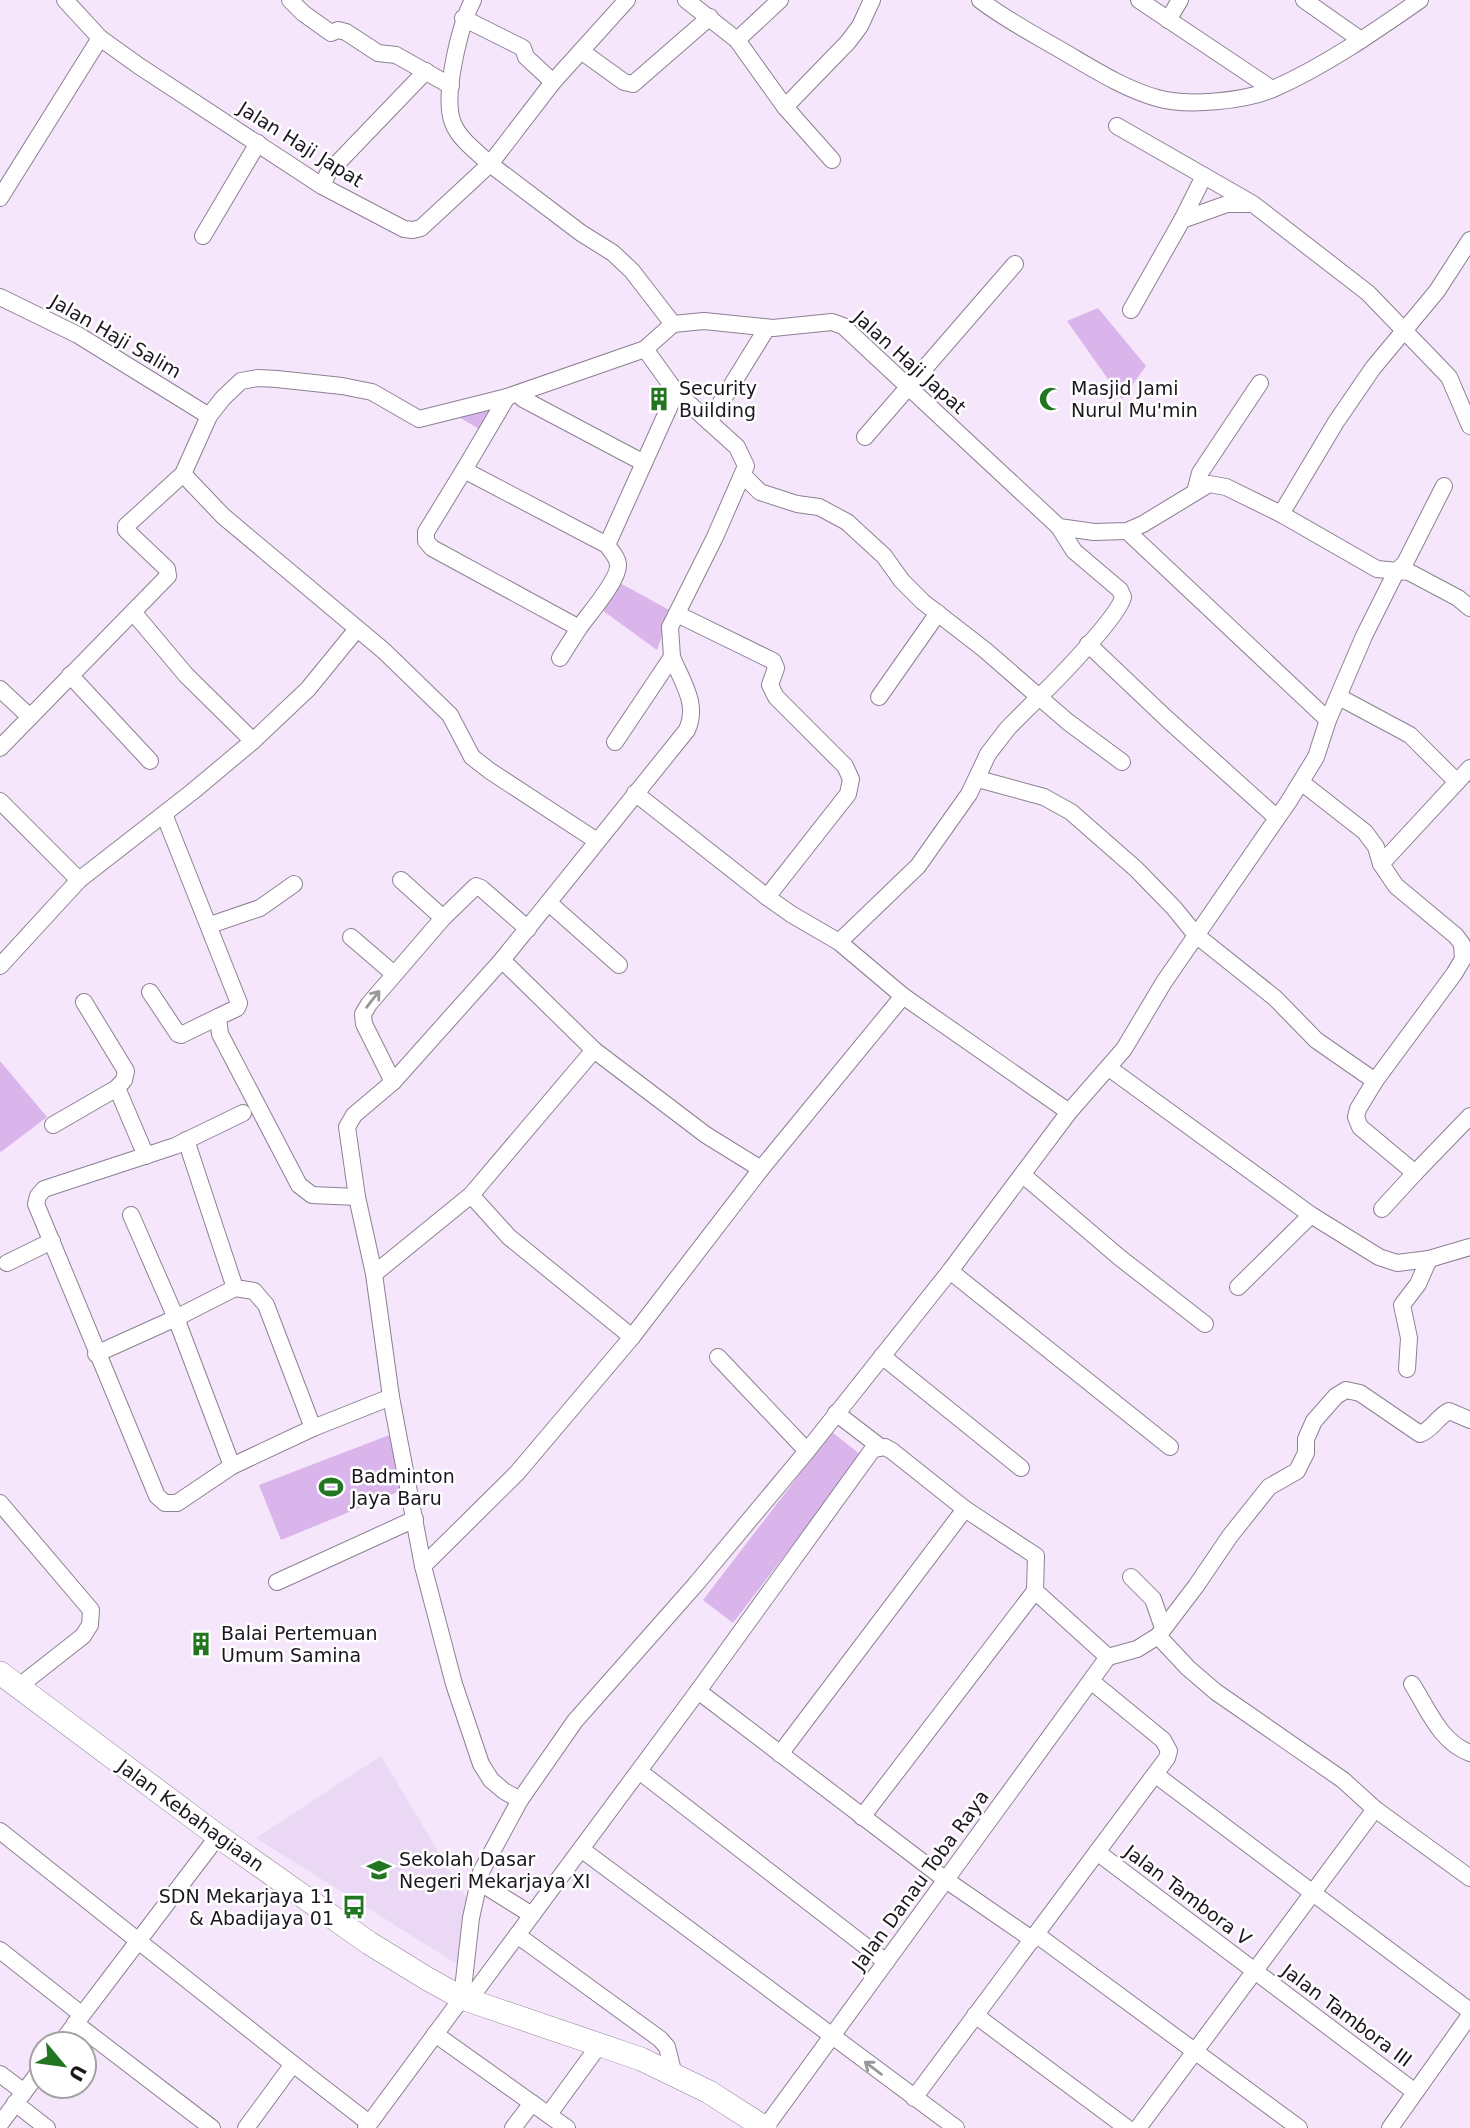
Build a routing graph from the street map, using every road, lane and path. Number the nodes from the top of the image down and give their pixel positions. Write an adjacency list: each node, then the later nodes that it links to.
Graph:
1 (65, 0): 16 (street, Jalan Haji Japat)
2 (290, 0): 20 (street)
3 (473, 0): 14 (street)
4 (627, 0): 19 (street)
5 (686, 0): 13 (street)
6 (780, 0): 17 (street)
7 (872, 0): 24 (street)
8 (980, 0): 23 (street)
9 (1139, 0): 15 (street)
10 (1180, 0): 15 (street)
11 (1304, 0): 18 (street)
12 (1420, 0): 18 (street)
13 (710, 17): 17 (street); 19 (street)
14 (463, 18): 21 (street); 22 (street)
15 (1168, 20): 23 (street)
16 (100, 38): 26 (street, Jalan Haji Japat); 31 (street)
17 (737, 40): 24 (street)
18 (1361, 40): 23 (street)
19 (581, 51): 21 (street)
20 (426, 71): 22 (street); 30 (street)
21 (553, 82): 28 (street)
22 (451, 86): 28 (street)
23 (1272, 89)
24 (785, 107): 27 (street)
25 (1117, 126): 29 (street)
26 (258, 143): 30 (street, Jalan Haji Japat); 34 (street)
27 (832, 160)
28 (489, 164): 30 (street, Jalan Haji Japat); 39 (street)
29 (1204, 176): 32 (street); 33 (street)
30 (322, 186)
31 (0, 198)
32 (1253, 204): 33 (street); 41 (street)
33 (1182, 220): 38 (street)
34 (203, 236)
35 (1470, 240): 41 (street)
36 (1015, 264): 44 (street)
37 (0, 297): 47 (street, Jalan Haji Salim)
38 (1131, 310)
39 (673, 324): 40 (street, Jalan Haji Japat); 42 (street)
40 (767, 328): 44 (street, Jalan Haji Japat); 48 (street)
41 (1404, 330): 49 (street); 57 (street)
42 (645, 349): 45 (street); 46 (street)
43 (1260, 383): 56 (street)
44 (909, 386): 50 (street); 58 (street, Jalan Haji Japat)
45 (676, 392): 48 (street); 51 (street)
46 (515, 398): 47 (street); 51 (street); 52 (street)
47 (209, 416): 53 (street)
48 (709, 422): 54 (street)
49 (1470, 426)
50 (865, 438)
51 (644, 463): 60 (street)
52 (464, 470): 60 (street); 66 (street)
53 (183, 474): 63 (street); 67 (street)
54 (743, 475): 64 (street); 65 (street)
55 (1444, 486): 61 (street)
56 (1195, 492): 57 (street); 59 (street)
57 (1281, 514): 61 (street)
58 (1059, 527): 59 (street); 68 (street, Jalan Haji Japat)
59 (1127, 531): 77 (street)
60 (607, 545): 66 (street)
61 (1396, 572): 62 (street); 74 (street)
62 (1470, 608)
63 (133, 612): 71 (street); 78 (street)
64 (938, 613): 73 (street); 75 (street)
65 (677, 614): 69 (street); 96 (street)
66 (579, 628): 70 (street)
67 (356, 629): 78 (street); 91 (street)
68 (1088, 644): 73 (street); 90 (street)
69 (672, 657): 79 (street); 87 (street)
70 (560, 659)
71 (70, 675): 76 (street); 81 (street)
72 (0, 690): 76 (street)
73 (1040, 696): 82 (street); 84 (street)
74 (1339, 696): 77 (street); 86 (street)
75 (879, 697)
76 (30, 717): 80 (street)
77 (1328, 720): 85 (street)
78 (253, 741): 89 (street)
79 (615, 743)
80 (0, 748)
81 (150, 761)
82 (1122, 762)
83 (1470, 768): 86 (street)
84 (978, 779): 101 (street); 103 (street)
85 (1301, 782): 90 (street); 92 (street)
86 (1457, 782): 92 (street)
87 (635, 793): 91 (street); 96 (street)
88 (0, 801): 93 (street)
89 (164, 814): 93 (street); 99 (street)
90 (1277, 818): 101 (street)
91 (597, 841): 97 (street)
92 (1381, 864): 115 (street)
93 (79, 880): 106 (street)
94 (401, 880): 98 (street)
95 (294, 884): 99 (street)
96 (766, 897): 103 (street)
97 (549, 903): 100 (street); 105 (street)
98 (443, 918): 100 (street); 107 (street)
99 (210, 925): 111 (street)
100 (528, 929): 104 (street)
101 (1196, 936): 113 (street); 115 (street)
102 (351, 937): 107 (street)
103 (839, 942): 109 (street)
104 (502, 960): 112 (street); 114 (street)
105 (620, 965)
106 (0, 966)
107 (394, 974): 114 (street, one-way to 107)
108 (149, 992): 111 (street)
109 (903, 996): 117 (street); 123 (street)
110 (84, 1002): 116 (street)
111 (218, 1017): 127 (street)
112 (594, 1050): 123 (street); 126 (street)
113 (1109, 1068): 117 (street); 130 (street)
114 (393, 1082): 127 (street)
115 (1375, 1082): 124 (street)
116 (117, 1088): 120 (street); 122 (street)
117 (1069, 1112): 125 (street)
118 (243, 1113): 121 (street)
119 (1470, 1116): 124 (street)
120 (53, 1125)
121 (186, 1140): 122 (street); 137 (street)
122 (146, 1156): 131 (street)
123 (761, 1169): 141 (street)
124 (1415, 1173): 128 (street)
125 (1023, 1175): 135 (street); 140 (street)
126 (471, 1195): 136 (street); 141 (street)
127 (357, 1197): 136 (street)
128 (1382, 1209)
129 (131, 1215): 139 (street)
130 (1311, 1215): 133 (street); 138 (street)
131 (52, 1241): 134 (street); 142 (street)
132 (1470, 1247): 133 (street)
133 (1429, 1259): 145 (street)
134 (7, 1263)
135 (950, 1271): 143 (street); 151 (street)
136 (374, 1274): 146 (street)
137 (235, 1287): 139 (street); 149 (street)
138 (1238, 1287)
139 (176, 1318): 142 (street); 153 (street)
140 (1205, 1324)
141 (632, 1337): 158 (street)
142 (96, 1354): 153 (street)
143 (882, 1356): 147 (street); 154 (street)
144 (718, 1357): 152 (street)
145 (1406, 1369)
146 (391, 1397): 149 (street); 157 (street)
147 (836, 1413): 150 (street); 152 (street)
148 (1470, 1420): 162 (street)
149 (313, 1428): 153 (street)
150 (879, 1446): 156 (street); 167 (street)
151 (1170, 1447)
152 (807, 1451): 172 (street)
153 (232, 1466)
154 (1021, 1468)
155 (0, 1503): 164 (street)
156 (965, 1509): 161 (street); 169 (street)
157 (415, 1519): 158 (street); 160 (street)
158 (423, 1566): 172 (street)
159 (1131, 1577): 162 (street)
160 (277, 1583)
161 (1035, 1591): 163 (street); 174 (street)
162 (1160, 1632): 163 (street); 173 (street)
163 (1108, 1657): 165 (street, Jalan Danau Toba Raya)
164 (9, 1680): 176 (street, Jalan Kebahagiaan)
165 (1091, 1681): 171 (street); 180 (street, Jalan Danau Toba Raya)
166 (1412, 1684): 168 (street)
167 (698, 1690): 169 (street); 170 (street)
168 (1470, 1753)
169 (780, 1754): 174 (street)
170 (639, 1771): 177 (street); 188 (street)
171 (1156, 1775): 178 (street); 182 (street)
172 (520, 1800): 181 (street)
173 (1375, 1809): 179 (street); 182 (street)
174 (862, 1817): 180 (street)
175 (0, 1831): 186 (street)
176 (218, 1836): 186 (street); 190 (street, Jalan Kebahagiaan)
177 (581, 1849): 183 (street); 196 (street)
178 (1097, 1852): 185 (street); 189 (street, Jalan Tambora V)
179 (1470, 1878)
180 (946, 1880): 185 (street); 188 (street, Jalan Danau Toba Raya)
181 (479, 1882): 183 (street); 190 (street)
182 (1312, 1894): 189 (street); 191 (street)
183 (532, 1915): 184 (street)
184 (517, 1935): 190 (street); 201 (street)
185 (1035, 1938): 192 (street); 198 (street)
186 (139, 1941): 193 (street); 199 (street)
187 (0, 1950): 193 (street)
188 (886, 1962): 196 (street, Jalan Danau Toba Raya)
189 (1254, 1971): 198 (street); 203 (street, Jalan Tambora III)
190 (465, 1999): 195 (street); 197 (street, Jalan Kebahagiaan)
191 (1470, 2013): 203 (street)
192 (975, 2015): 205 (street); 217 (street)
193 (78, 2018): 194 (street); 211 (street)
194 (70, 2030)
195 (435, 2034): 206 (street); 209 (street)
196 (831, 2037): 205 (street, one-way to 196); 215 (street, Jalan Danau Toba Raya)
197 (600, 2044): 201 (street, Jalan Kebahagiaan); 207 (street)
198 (1196, 2051): 218 (street); 219 (street)
199 (293, 2064): 209 (street); 212 (street)
200 (0, 2074): 204 (street)
201 (674, 2075): 215 (street, Jalan Kebahagiaan)
202 (28, 2086): 204 (street)
203 (1415, 2092): 220 (street)
204 (19, 2098): 208 (street); 210 (street)
205 (914, 2098): 216 (street)
206 (532, 2103): 207 (street); 213 (street)
207 (550, 2114): 214 (street)
208 (0, 2123)
209 (368, 2126)
210 (47, 2128)
211 (212, 2128)
212 (246, 2128)
213 (513, 2128)
214 (567, 2128)
215 (765, 2128)
216 (956, 2128)
217 (1127, 2128)
218 (1138, 2128)
219 (1299, 2128)
220 (1391, 2128)

